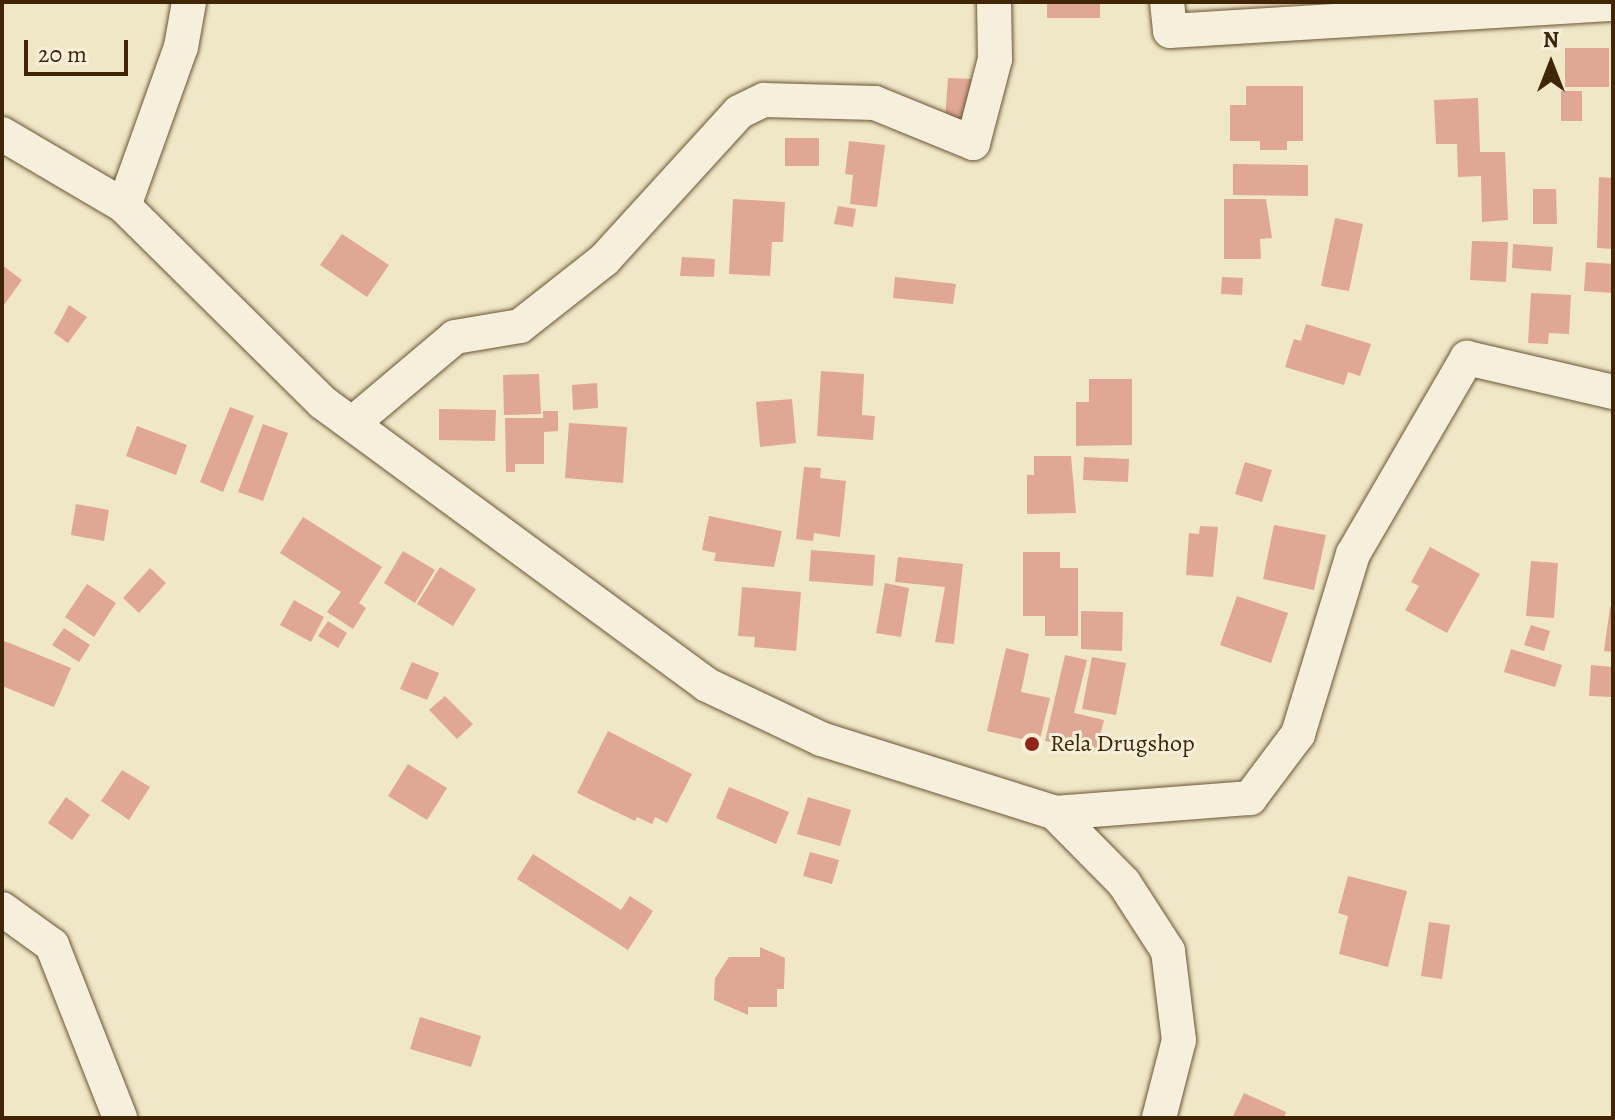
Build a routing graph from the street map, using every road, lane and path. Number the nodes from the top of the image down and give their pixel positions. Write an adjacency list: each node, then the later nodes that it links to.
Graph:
1 (189, 2): 6 (street)
2 (994, 2): 8 (street)
3 (1167, 2): 4 (street)
4 (1613, 4)
5 (3, 137): 6 (street)
6 (124, 206): 8 (street)
7 (1613, 392): 9 (street)
8 (353, 423): 9 (street)
9 (1055, 813): 12 (street)
10 (2, 909): 11 (street)
11 (120, 1118)
12 (1159, 1118)

